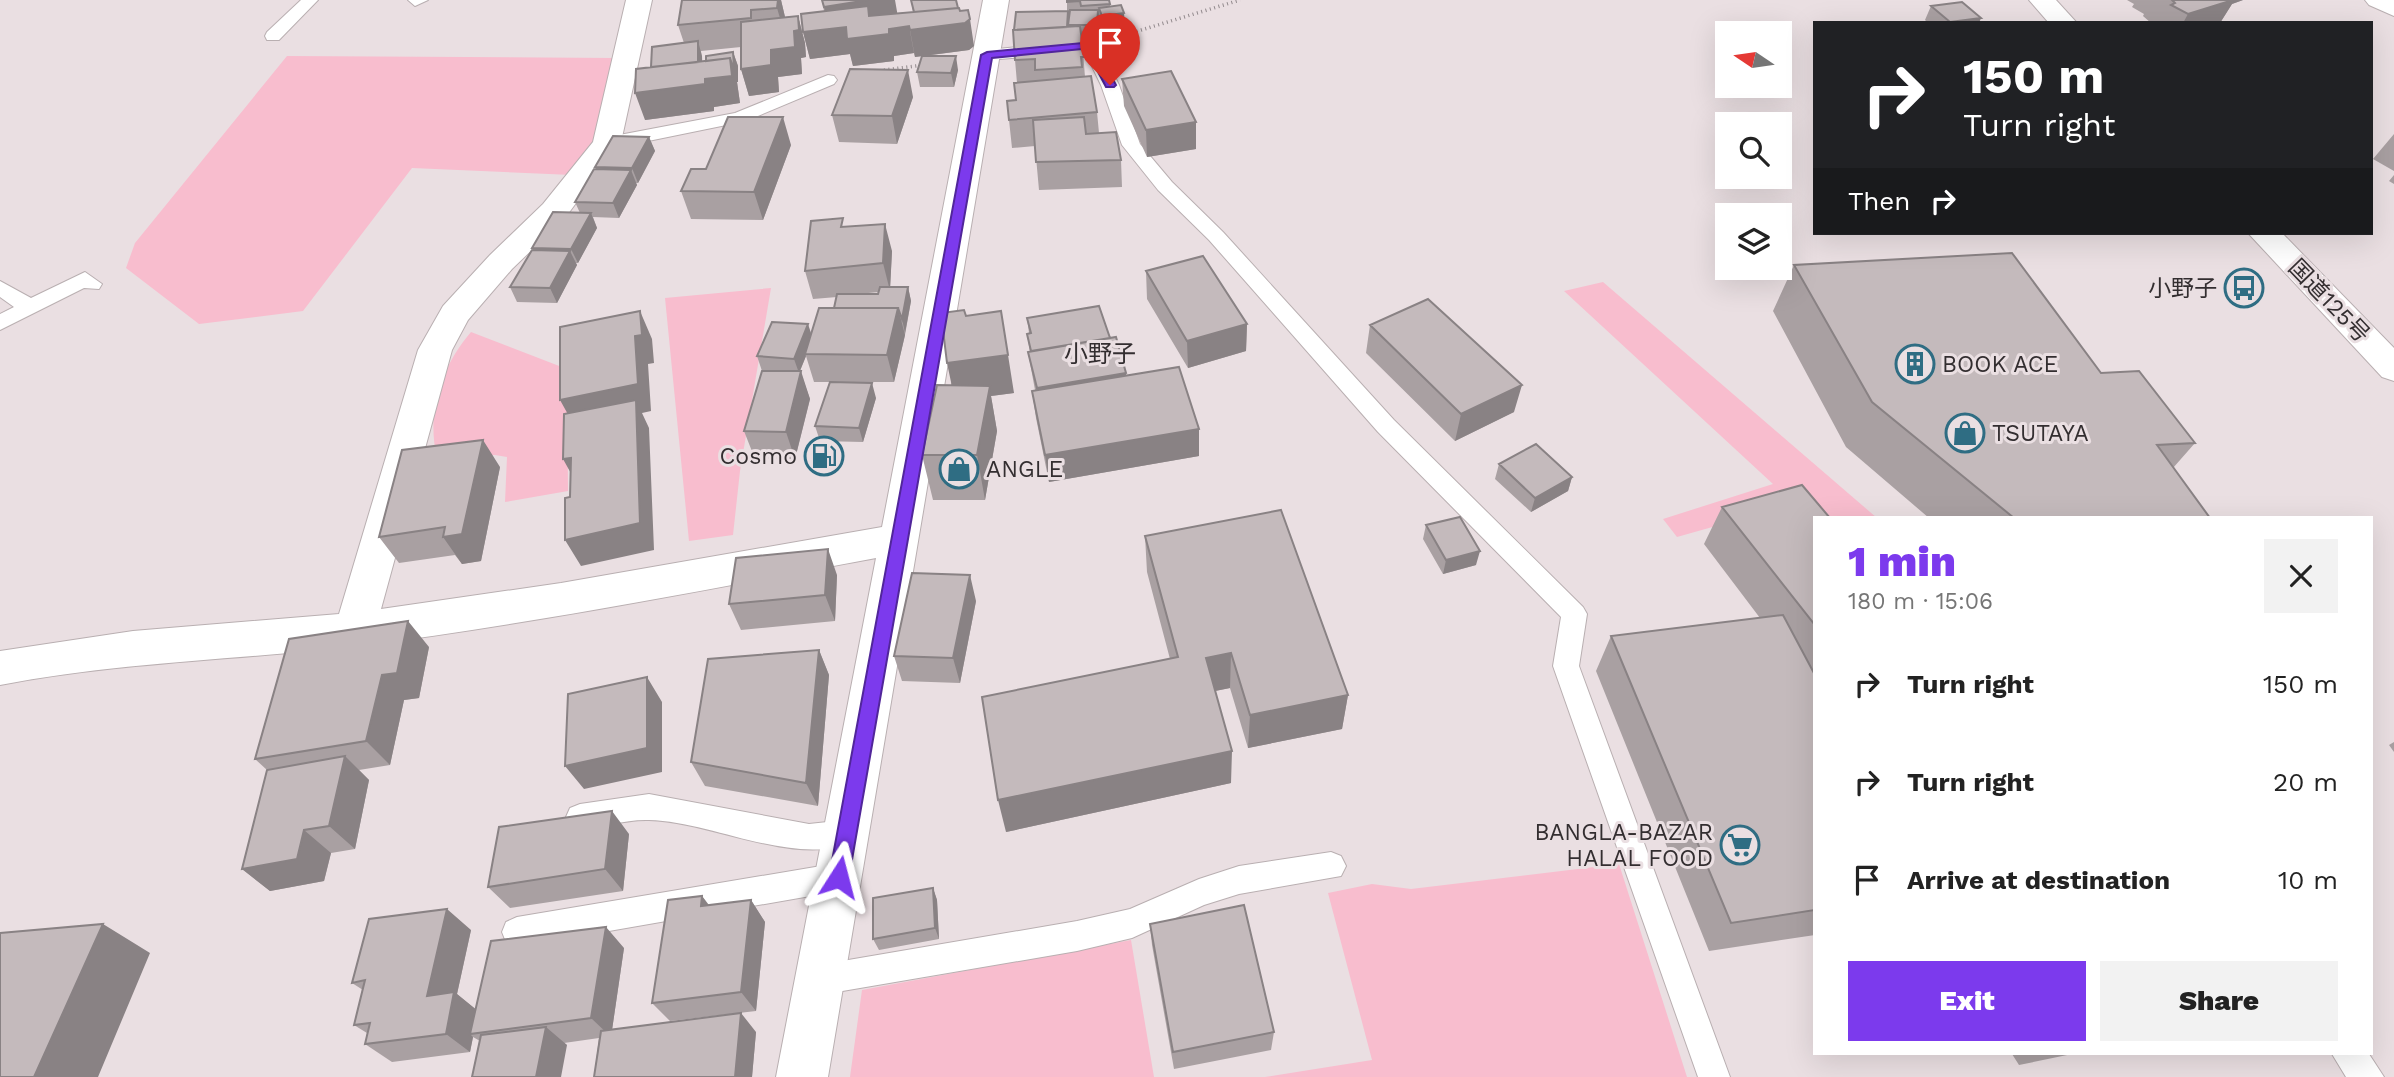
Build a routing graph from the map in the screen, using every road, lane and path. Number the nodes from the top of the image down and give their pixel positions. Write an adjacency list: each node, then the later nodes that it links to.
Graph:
1 (310, 0): 9 (lane)
2 (639, 0): 13 (main road)
3 (996, 0): 11 (main road)
4 (1240, 0): 10 (path)
5 (2042, 0): 8 (main road)
6 (2378, 0): 7 (main road)
7 (2394, 8)
8 (2062, 21)
9 (273, 36)
10 (1083, 46): 11 (lane); 31 (lane)
11 (987, 55): 12 (path); 20 (main road)
12 (828, 80): 13 (lane)
13 (607, 142): 21 (main road)
14 (2266, 235): 19 (main road, 国道125号)
15 (92, 284): 17 (lane)
16 (0, 288): 17 (lane)
17 (30, 307): 18 (lane)
18 (0, 323)
19 (2394, 369)
20 (900, 540): 21 (main road); 24 (main road)
21 (355, 629): 22 (main road)
22 (0, 668)
23 (557, 820): 24 (lane)
24 (846, 833): 26 (main road)
25 (1331, 866): 28 (lane)
26 (839, 877): 27 (lane); 28 (main road)
27 (517, 932)
28 (819, 980): 30 (main road)
29 (2349, 1055): 32 (lane)
30 (802, 1077)
31 (1714, 1077)
32 (2368, 1077)

